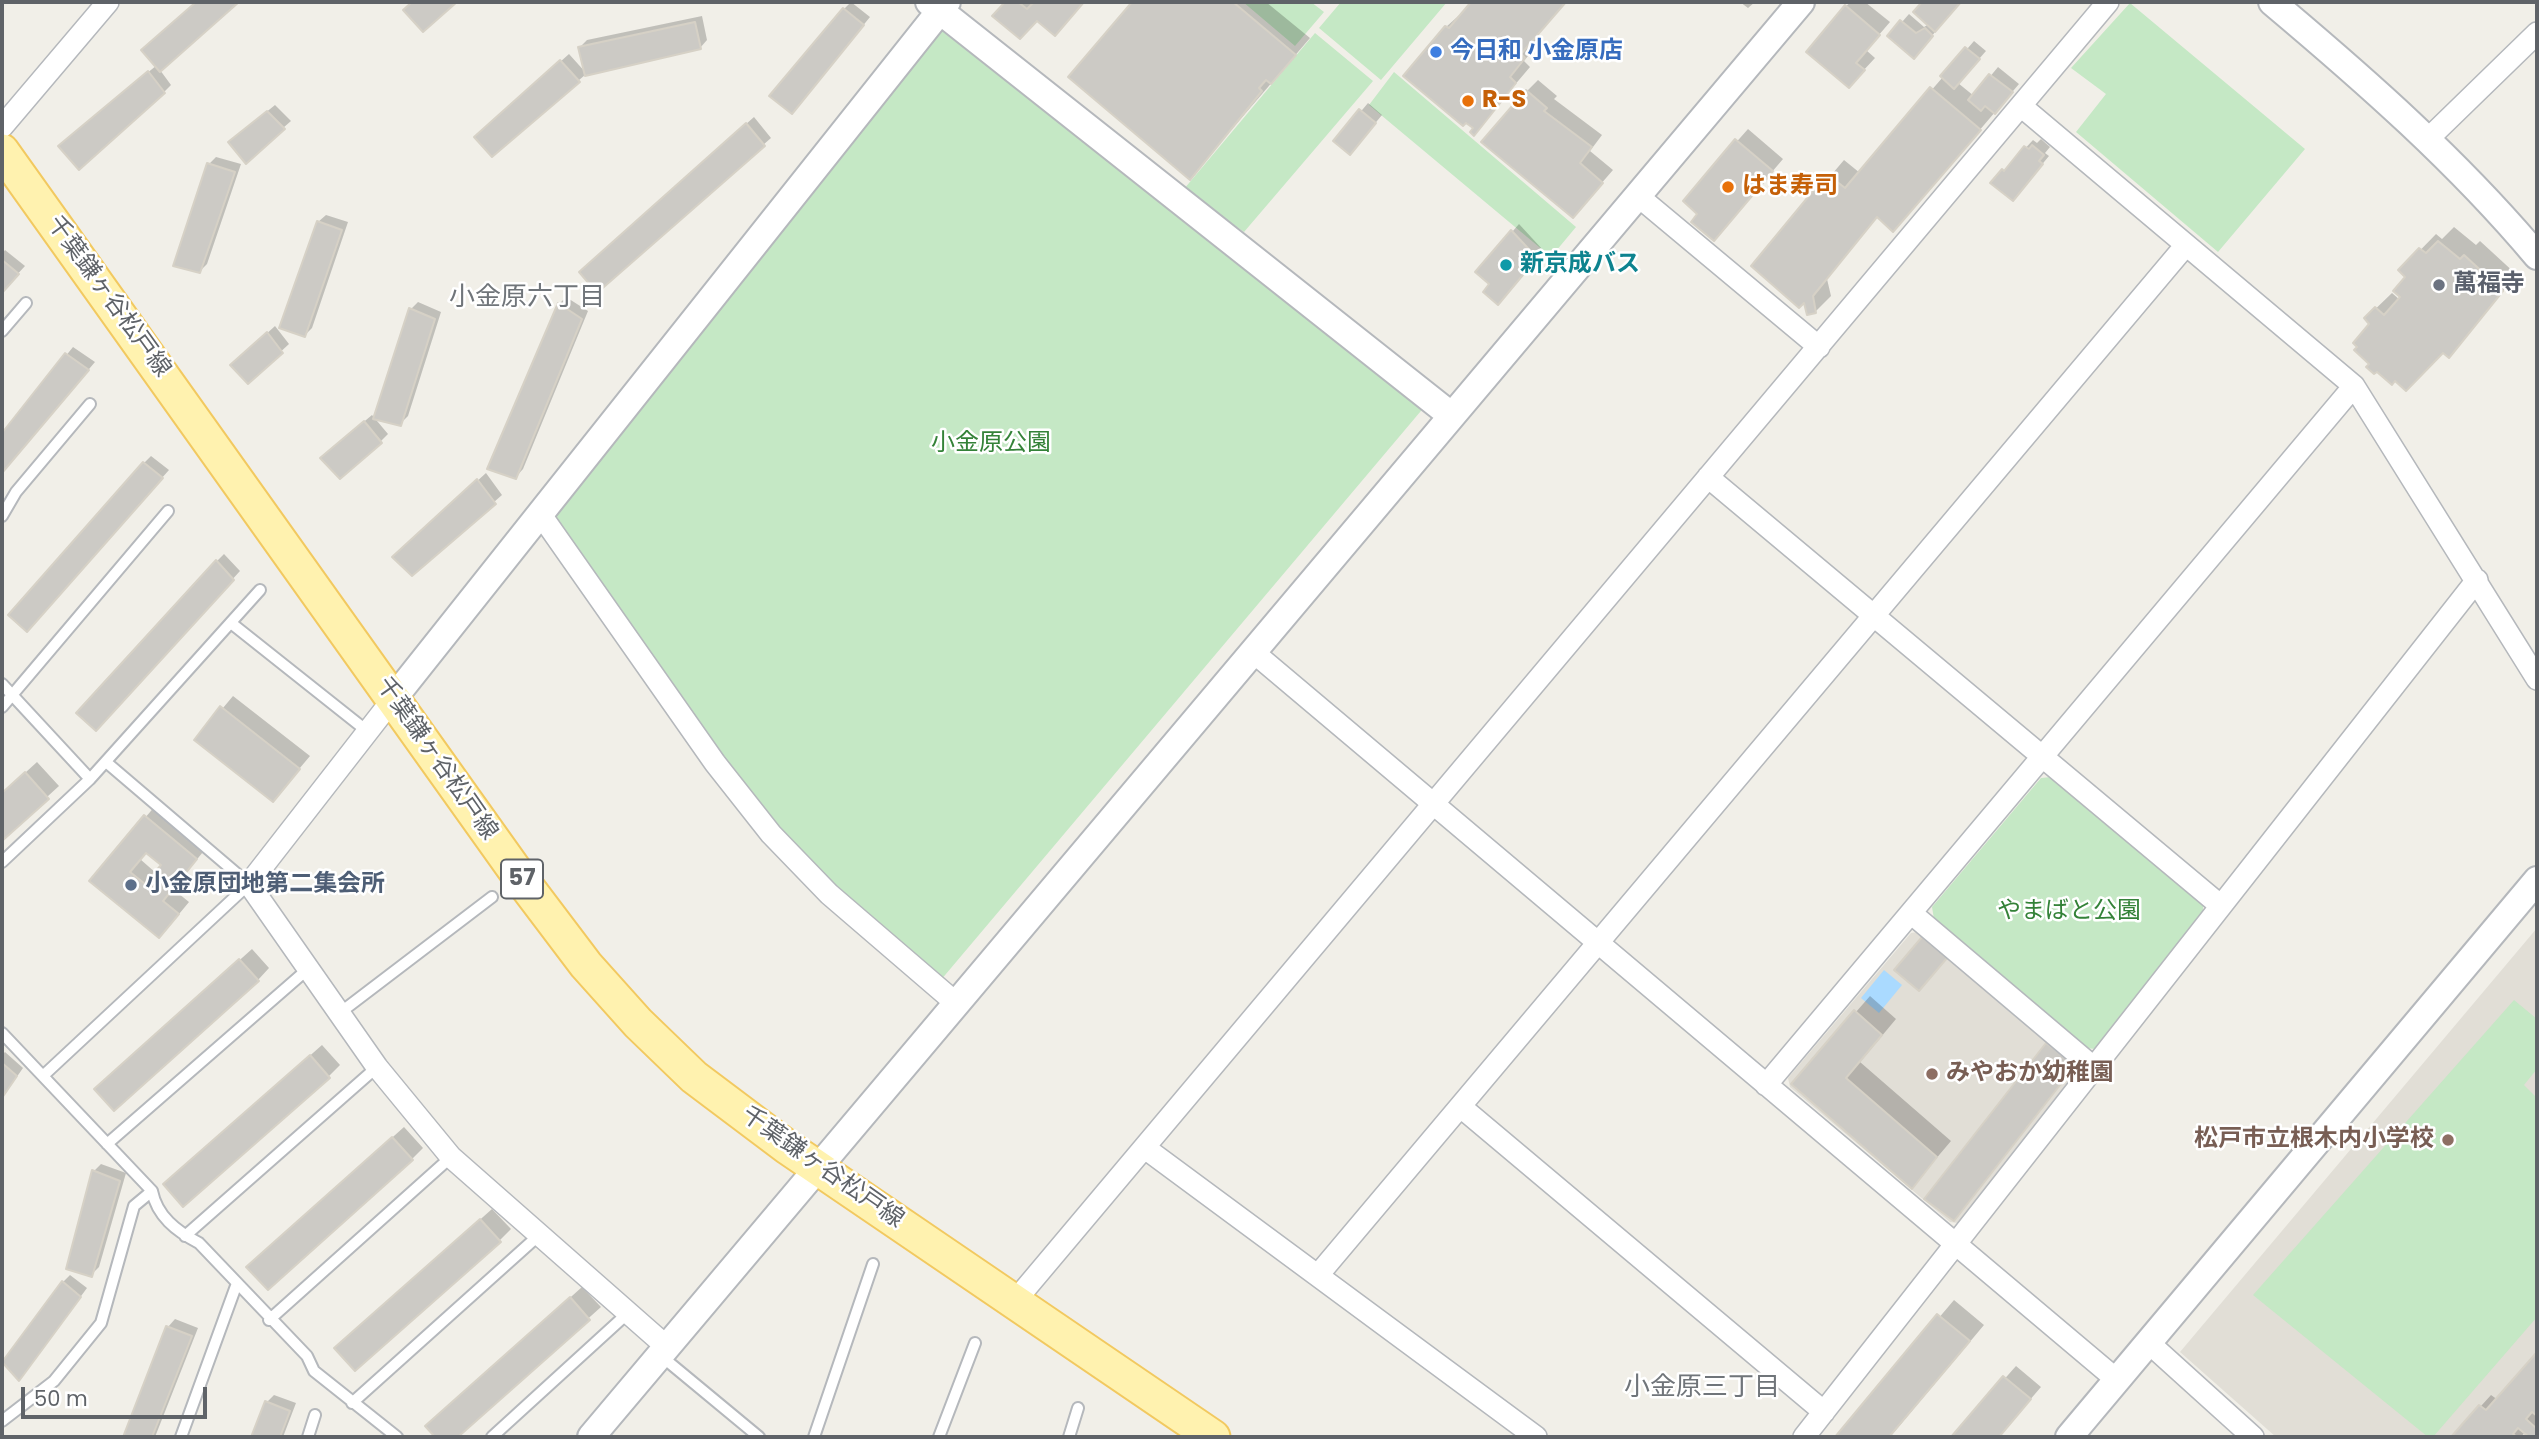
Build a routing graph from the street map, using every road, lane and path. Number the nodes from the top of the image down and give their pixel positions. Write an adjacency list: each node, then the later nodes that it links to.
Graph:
1 (108, 2): 8 (street)
2 (1801, 2): 11 (street)
3 (2108, 2): 7 (street)
4 (2272, 2): 9 (street)
5 (939, 5): 19 (street); 22 (street)
6 (2537, 33): 9 (street)
7 (2021, 106): 12 (street); 16 (street)
8 (2, 127)
9 (2428, 139): 13 (street)
10 (2, 151): 32 (main road, 千葉鎌ヶ谷松戸線 / 57)
11 (1637, 196): 16 (street); 19 (street)
12 (2186, 245): 17 (street); 26 (street)
13 (2537, 256)
14 (26, 303): 15 (lane)
15 (2, 331)
16 (1819, 346): 20 (street)
17 (2354, 386): 24 (street); 35 (street)
18 (90, 404): 23 (lane)
19 (1452, 416): 28 (street)
20 (1709, 477): 26 (street); 38 (street)
21 (168, 511): 31 (lane)
22 (541, 515): 32 (street); 47 (street)
23 (2, 516)
24 (2477, 580): 29 (street); 43 (street)
25 (260, 590): 27 (lane)
26 (1874, 616): 35 (street); 45 (street)
27 (231, 623): 34 (lane); 36 (lane)
28 (1252, 651): 38 (street); 47 (street)
29 (2537, 679)
30 (2, 684): 31 (lane)
31 (13, 696): 33 (lane); 37 (lane)
32 (393, 699): 34 (street); 58 (main road, 千葉鎌ヶ谷松戸線 / 57)
33 (2, 707)
34 (367, 731): 41 (street)
35 (2042, 758): 43 (street); 44 (street)
36 (106, 761): 37 (lane); 41 (lane)
37 (90, 779): 39 (lane)
38 (1433, 805): 45 (street); 56 (street)
39 (2, 862)
40 (2537, 880): 70 (street)
41 (249, 884): 46 (street); 52 (lane)
42 (492, 897): 48 (lane)
43 (2221, 906): 51 (street)
44 (1911, 913): 51 (street); 53 (street)
45 (1597, 943): 53 (street); 54 (street)
46 (309, 968): 48 (street); 55 (lane)
47 (957, 1004): 58 (street)
48 (341, 1012): 50 (street)
49 (2, 1032): 52 (lane)
50 (377, 1067): 57 (street); 60 (lane)
51 (2093, 1067): 62 (street)
52 (45, 1074): 55 (lane)
53 (1766, 1085): 62 (street)
54 (1461, 1107): 64 (street); 75 (street)
55 (107, 1144): 59 (lane)
56 (1145, 1148): 64 (street); 66 (street)
57 (451, 1157): 61 (street); 68 (lane)
58 (818, 1169): 66 (main road, 千葉鎌ヶ谷松戸線 / 57); 71 (street)
59 (152, 1191): 60 (lane); 77 (lane)
60 (185, 1236): 65 (lane)
61 (538, 1236): 67 (street); 73 (lane)
62 (1954, 1244): 72 (street); 75 (street)
63 (873, 1264): 84 (lane)
64 (1318, 1275): 88 (street)
65 (236, 1286): 68 (lane); 78 (lane)
66 (1015, 1301): 87 (main road, 千葉鎌ヶ谷松戸線 / 57)
67 (629, 1312): 71 (street); 81 (lane)
68 (269, 1320): 73 (lane)
69 (975, 1343): 85 (lane)
70 (2149, 1343): 72 (street); 91 (street)
71 (663, 1351): 82 (street); 83 (lane)
72 (2118, 1380): 90 (street)
73 (352, 1403): 80 (lane)
74 (1078, 1408): 86 (lane)
75 (1824, 1412): 89 (street)
76 (316, 1415): 79 (lane)
77 (2, 1421)
78 (181, 1437)
79 (308, 1437)
80 (397, 1437)
81 (492, 1437)
82 (591, 1437)
83 (759, 1437)
84 (814, 1437)
85 (939, 1437)
86 (1069, 1437)
87 (1213, 1437)
88 (1536, 1437)
89 (1804, 1437)
90 (2069, 1437)
91 (2253, 1437)

